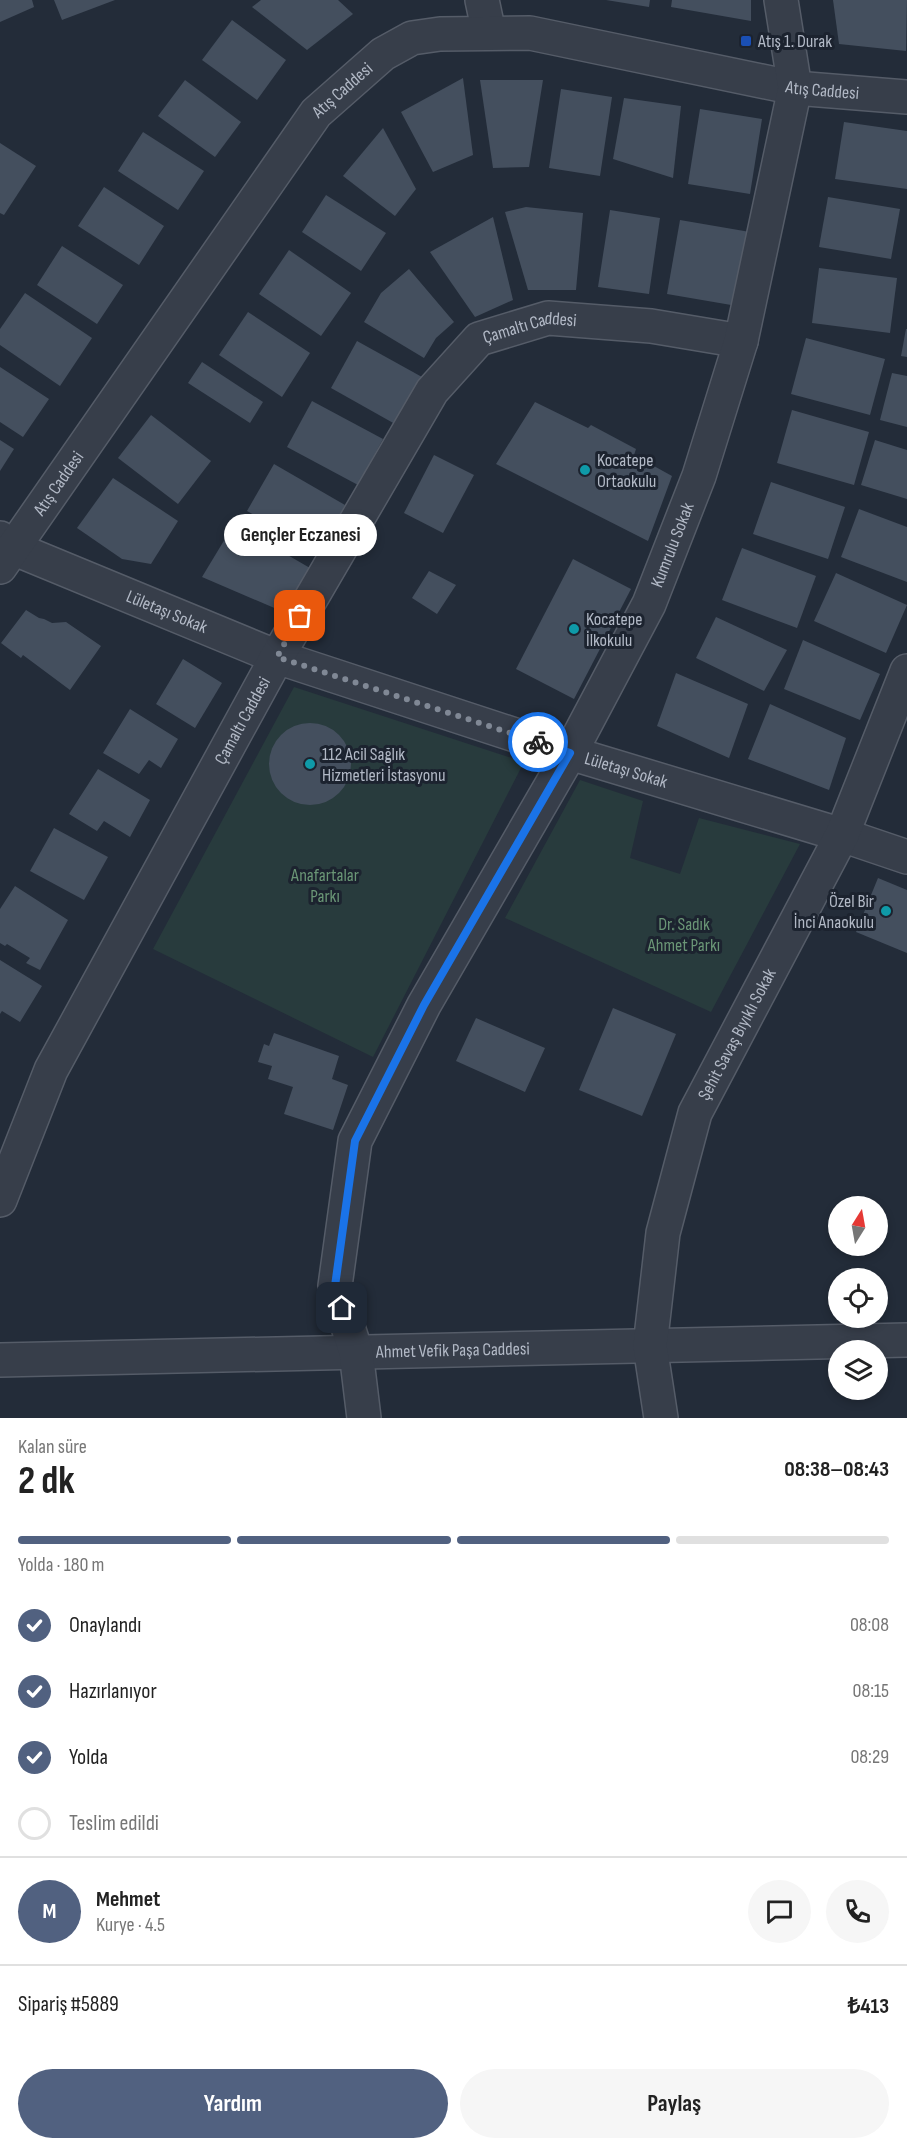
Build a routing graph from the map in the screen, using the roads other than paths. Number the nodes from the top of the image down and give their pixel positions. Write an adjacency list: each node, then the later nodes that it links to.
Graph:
1 (482, 0): 3 (street)
2 (781, 0): 4 (street, Kumrulu Sokak)
3 (489, 33): 4 (street, Atış Caddesi); 7 (street, Atış Caddesi)
4 (795, 88): 5 (street, Atış Caddesi); 6 (street, Kumrulu Sokak)
5 (907, 98)
6 (741, 341): 8 (street, Çamaltı Caddesi); 10 (street, Kumrulu Sokak)
7 (4, 551): 8 (street, Lületaşı Sokak)
8 (277, 657): 10 (street, Lületaşı Sokak); 13 (street, Çamaltı Caddesi)
9 (907, 671): 11 (street, Şehit Savaş Bıyıklı Sokak)
10 (570, 753): 11 (street, Lületaşı Sokak); 16 (street, Kumrulu Sokak)
11 (842, 835): 12 (street, Lületaşı Sokak); 15 (street, Şehit Savaş Bıyıklı Sokak)
12 (907, 857)
13 (0, 1200)
14 (907, 1340): 15 (street, Ahmet Vefik Paşa Caddesi)
15 (650, 1346): 16 (street, Ahmet Vefik Paşa Caddesi); 19 (street, Şehit Savaş Bıyıklı Sokak)
16 (356, 1352): 17 (street, Ahmet Vefik Paşa Caddesi); 18 (street, Kumrulu Sokak)
17 (0, 1360)
18 (364, 1418)
19 (661, 1418)

